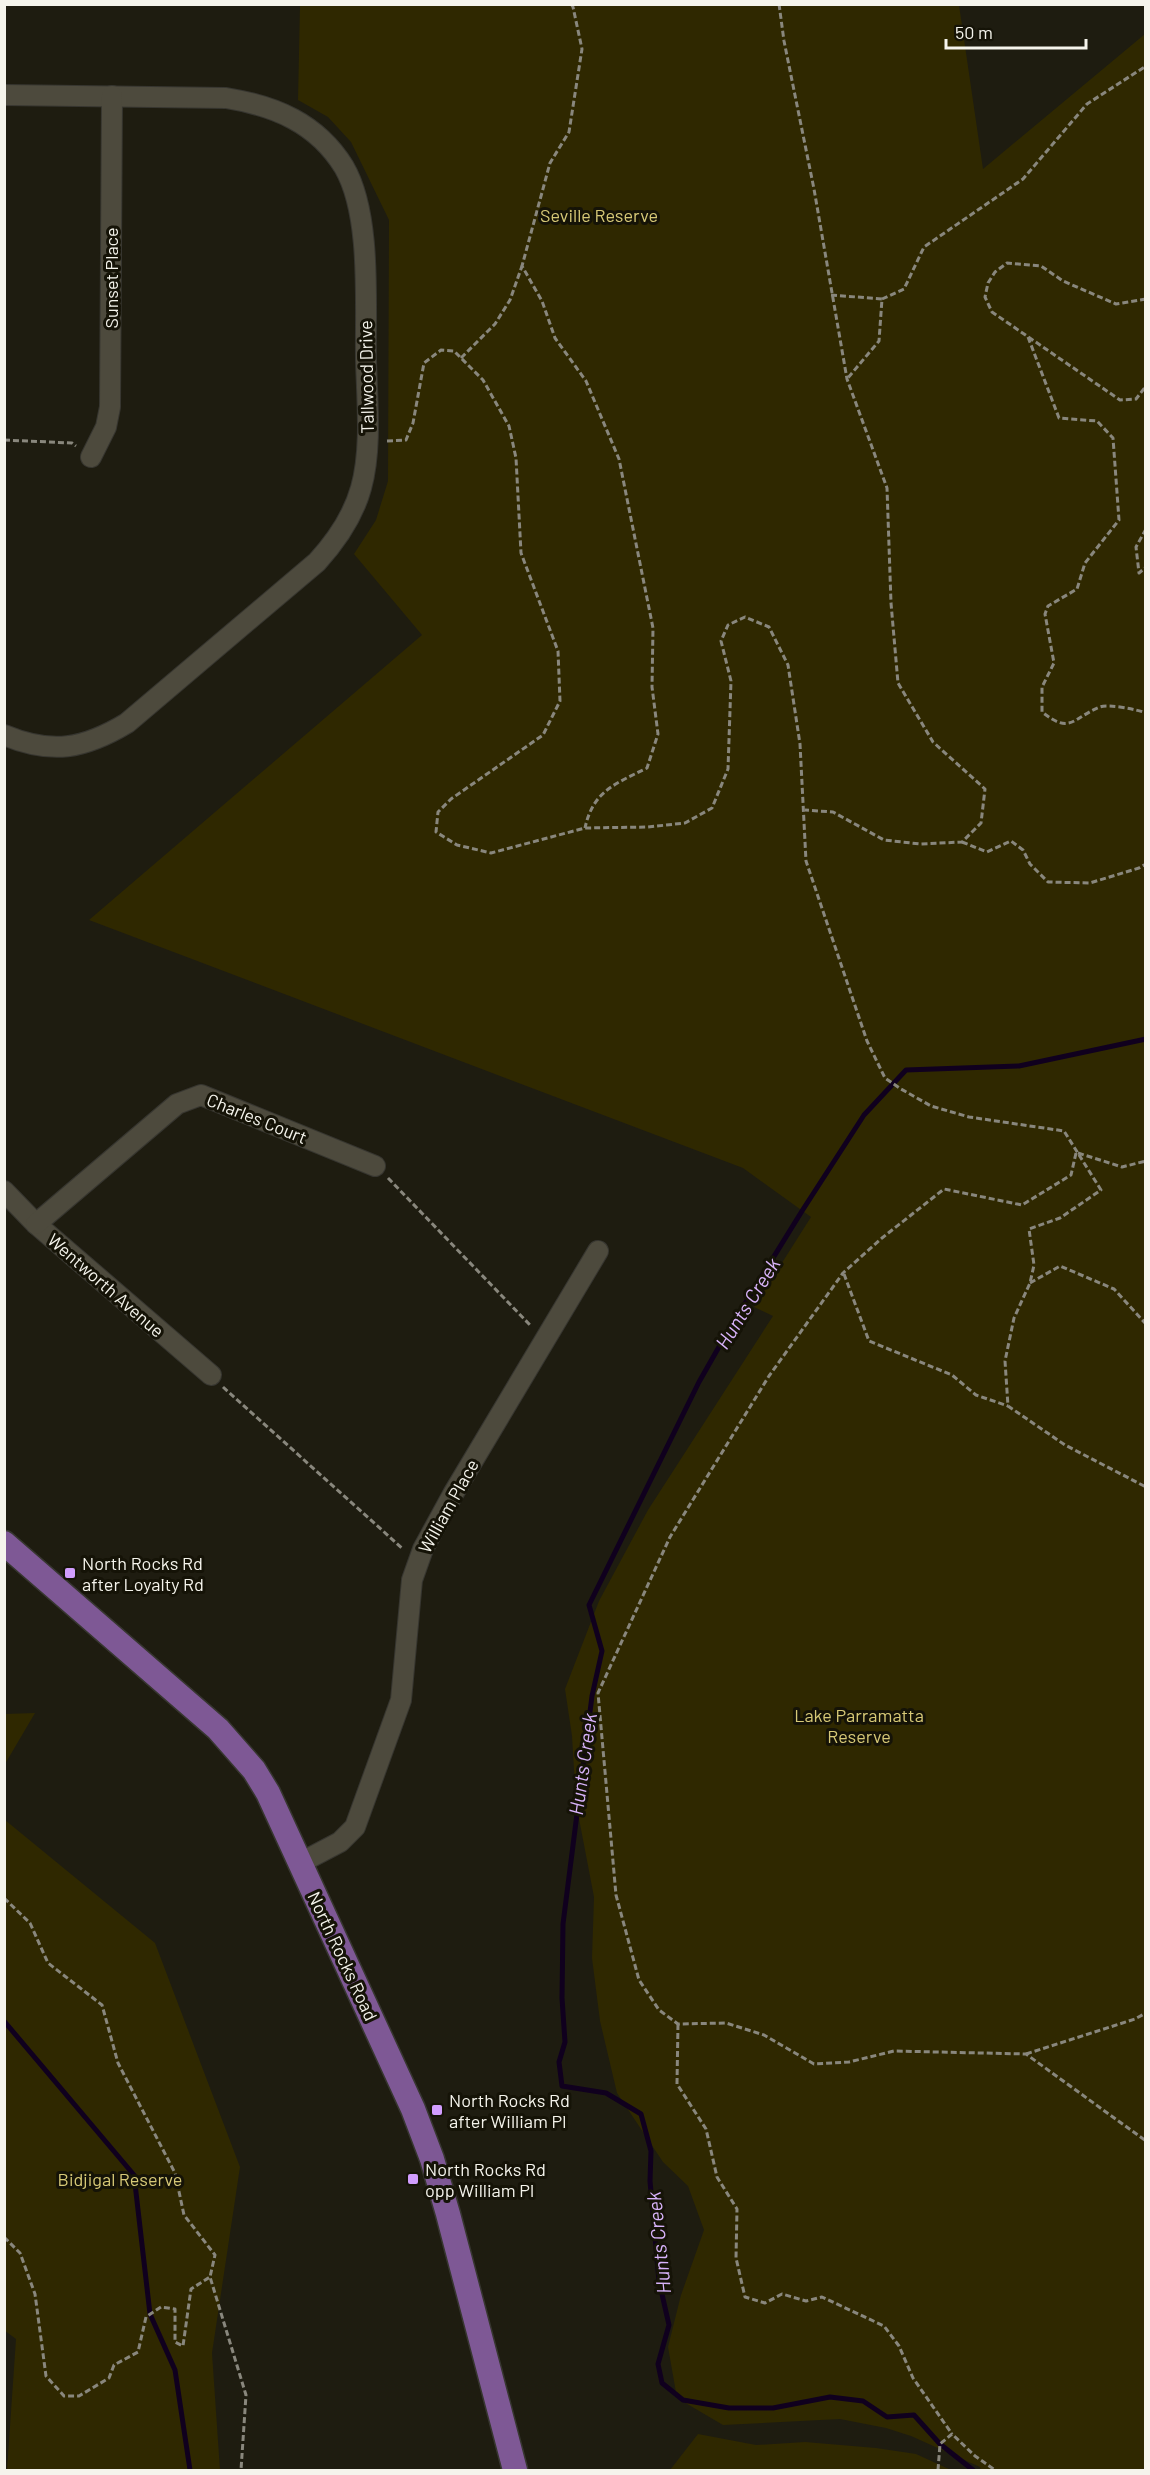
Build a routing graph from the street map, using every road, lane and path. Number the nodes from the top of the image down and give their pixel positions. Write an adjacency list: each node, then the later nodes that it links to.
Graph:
1 (571, 4): 6 (path)
2 (779, 4): 7 (path)
3 (1146, 66): 8 (path)
4 (4, 95): 5 (street, Tallwood Drive)
5 (112, 96): 14 (street, Tallwood Drive); 16 (street, Sunset Place)
6 (522, 266): 11 (path); 22 (path)
7 (831, 294): 8 (path); 12 (path)
8 (882, 299): 12 (path)
9 (1146, 299): 10 (path)
10 (1028, 338): 13 (path); 19 (path)
11 (461, 358): 14 (path); 22 (path)
12 (847, 379): 23 (path)
13 (1146, 386)
14 (367, 436): 20 (street, Tallwood Drive)
15 (4, 441): 16 (path)
16 (91, 457)
17 (1146, 529): 18 (path)
18 (1146, 567)
19 (1146, 713)
20 (4, 735)
21 (805, 810): 22 (path); 23 (path); 25 (path)
22 (585, 828)
23 (962, 842): 24 (path)
24 (1146, 864)
25 (1076, 1153): 26 (path); 31 (path); 32 (path)
26 (1146, 1161)
27 (375, 1166): 29 (street, Charles Court); 34 (path)
28 (4, 1191): 29 (street, Wentworth Avenue)
29 (36, 1224): 35 (street, Wentworth Avenue)
30 (598, 1251): 34 (street, William Place)
31 (843, 1274): 36 (path); 43 (path)
32 (1030, 1283): 33 (path); 36 (path)
33 (1146, 1324)
34 (546, 1341): 39 (street, William Place)
35 (211, 1376): 39 (path)
36 (1008, 1406): 37 (path)
37 (1146, 1488)
38 (4, 1543): 40 (main road, North Rocks Road)
39 (418, 1562): 40 (street, William Place)
40 (300, 1863): 50 (main road, North Rocks Road)
41 (4, 1898): 47 (path)
42 (1146, 2013): 44 (path)
43 (678, 2024): 44 (path); 48 (path)
44 (1026, 2054): 45 (path)
45 (1146, 2141)
46 (4, 2237): 47 (path)
47 (210, 2277): 49 (path)
48 (952, 2434): 51 (path); 52 (path)
49 (241, 2470)
50 (515, 2470)
51 (938, 2470)
52 (995, 2470)

